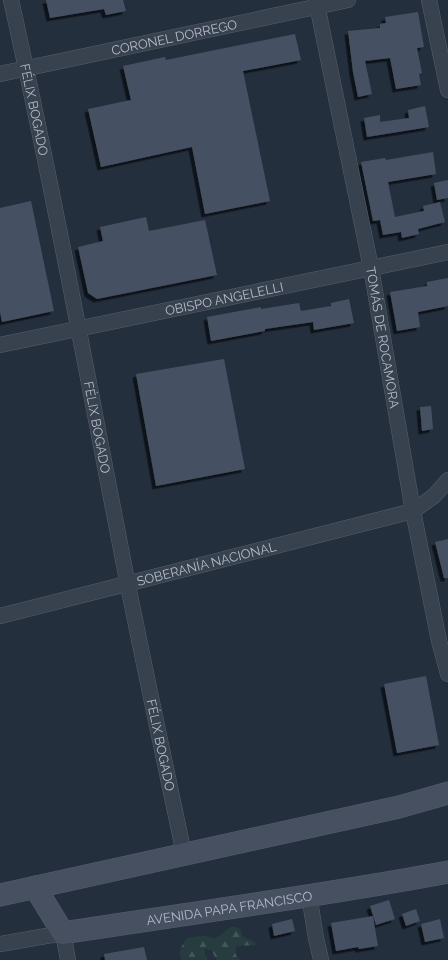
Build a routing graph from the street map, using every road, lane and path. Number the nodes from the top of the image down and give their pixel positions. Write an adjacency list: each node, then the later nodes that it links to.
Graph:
1 (11, 0): 5 (street, FÉLIX BOGADO)
2 (348, 0): 4 (street, CORONEL DORREGO)
3 (429, 0): 7 (street)
4 (317, 3): 5 (street, CORONEL DORREGO); 9 (street, TOMÁS DE ROCAMORA)
5 (26, 69): 6 (street, CORONEL DORREGO); 10 (street, FÉLIX BOGADO)
6 (0, 74)
7 (448, 90)
8 (448, 252): 9 (street, OBISPO ANGELELLI)
9 (371, 268): 10 (street, OBISPO ANGELELLI); 13 (street, TOMÁS DE ROCAMORA)
10 (79, 330): 11 (street, OBISPO ANGELELLI); 14 (street, FÉLIX BOGADO)
11 (0, 345)
12 (448, 480): 13 (street)
13 (413, 511): 14 (street, SOBERANÍA NACIONAL); 16 (street, TOMÁS DE ROCAMORA)
14 (127, 583): 15 (street, SOBERANÍA NACIONAL); 19 (street, FÉLIX BOGADO)
15 (0, 616)
16 (444, 639): 17 (street, TOMÁS DE ROCAMORA)
17 (448, 674)
18 (448, 793): 19 (main road)
19 (184, 854): 21 (main road)
20 (448, 872): 23 (main road, AVENIDA PAPA FRANCISCO)
21 (35, 887): 22 (main road); 24 (main road)
22 (0, 895)
23 (309, 895): 24 (main road, AVENIDA PAPA FRANCISCO); 27 (street)
24 (64, 933): 25 (street); 26 (street)
25 (0, 944)
26 (68, 960)
27 (321, 960)

